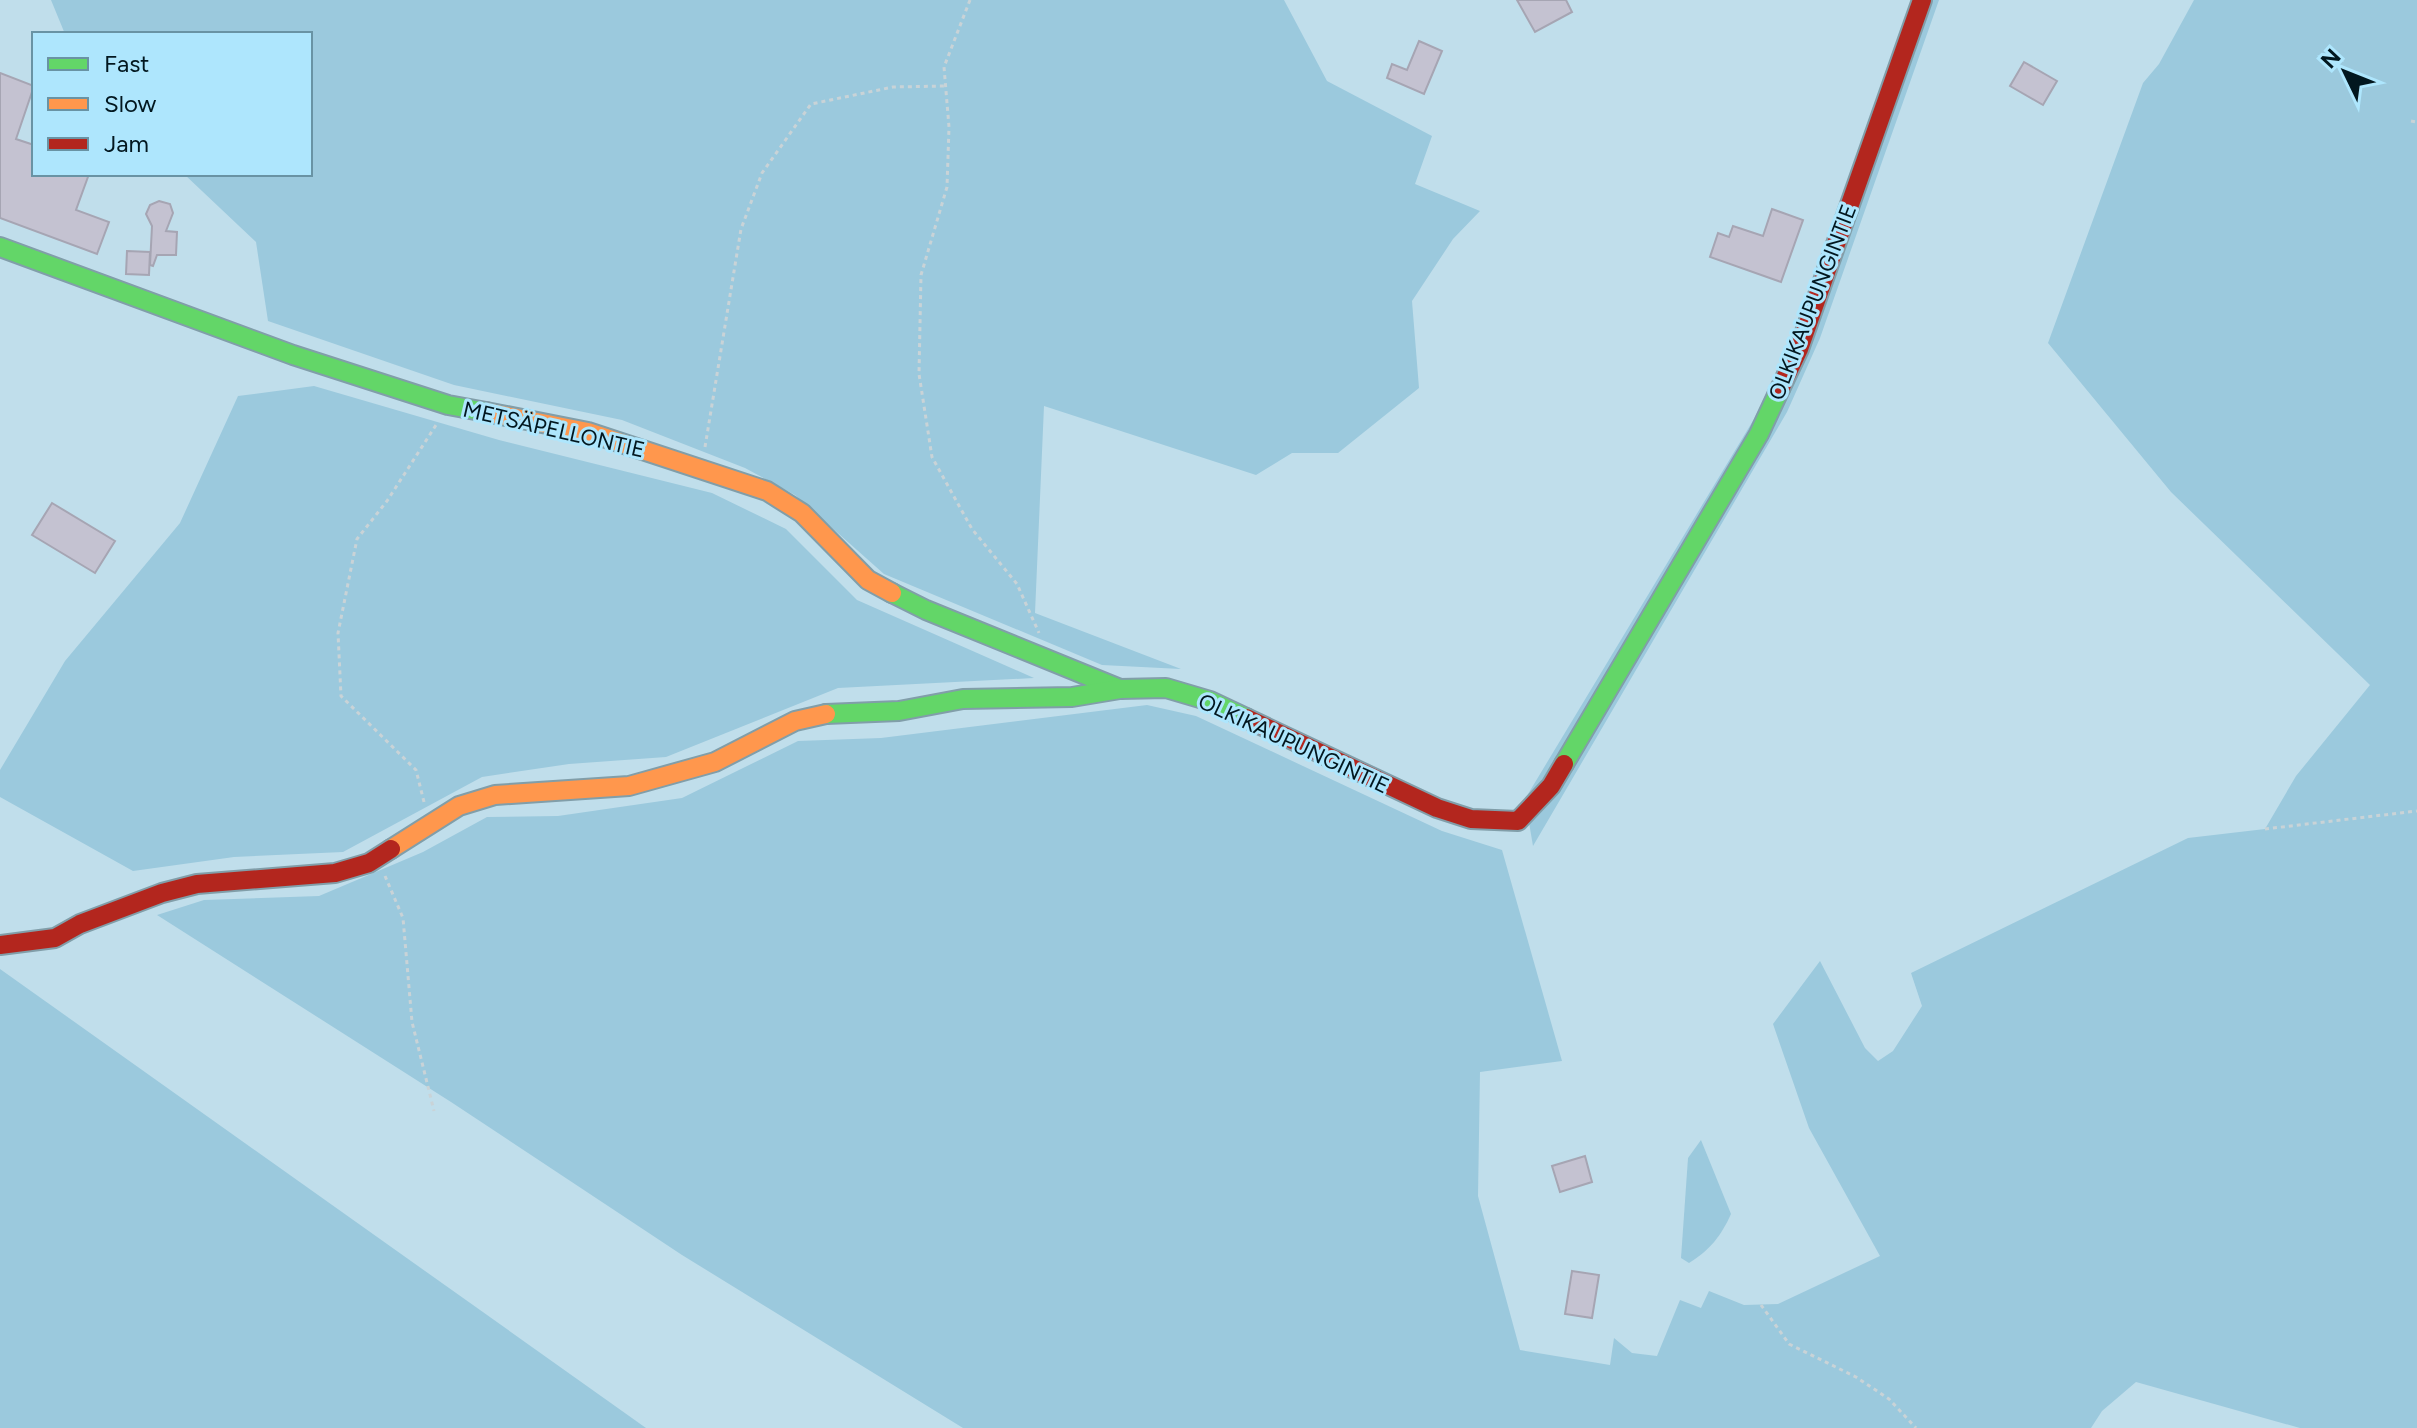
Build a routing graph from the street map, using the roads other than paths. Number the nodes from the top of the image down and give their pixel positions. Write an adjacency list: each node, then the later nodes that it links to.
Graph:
1 (1922, 0): 3 (street, OLKIKAUPUNGINTIE)
2 (0, 247): 3 (street, METSÄPELLONTIE)
3 (1120, 689): 4 (street, OLKIKAUPUNGINTIE)
4 (0, 945)

